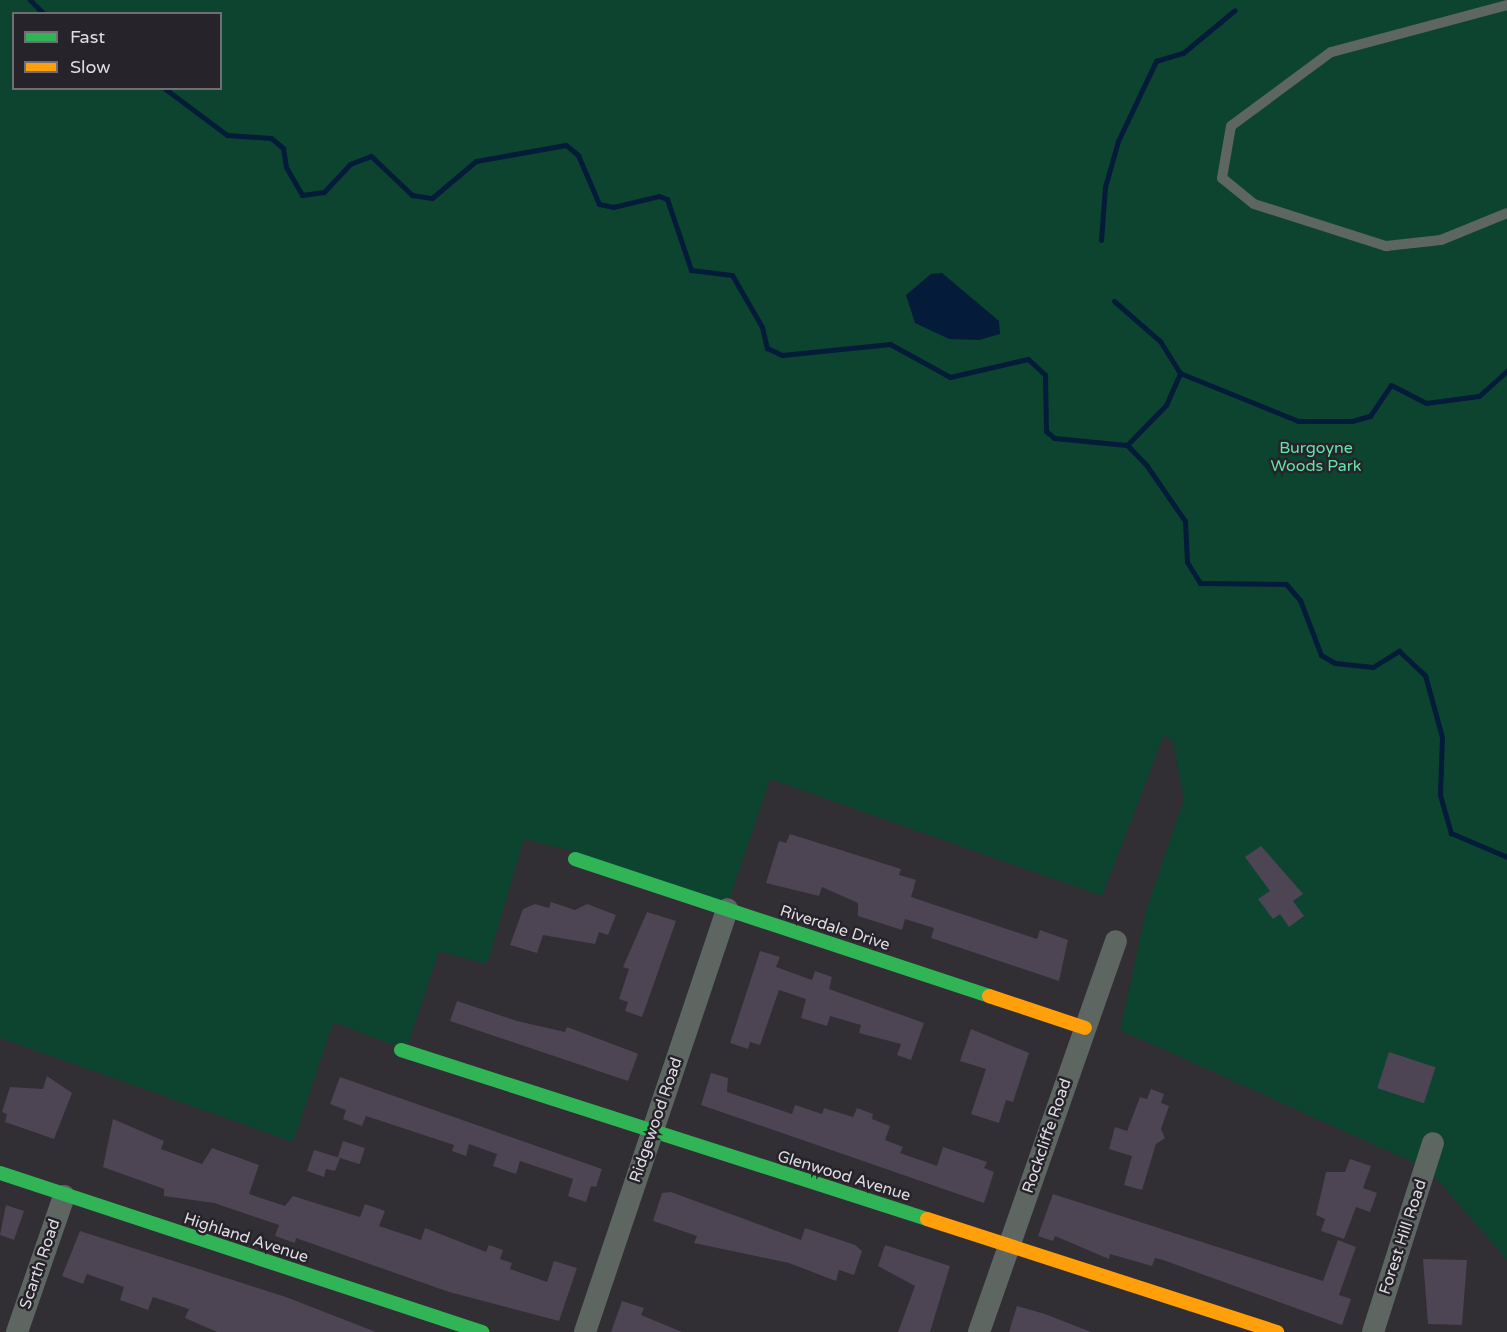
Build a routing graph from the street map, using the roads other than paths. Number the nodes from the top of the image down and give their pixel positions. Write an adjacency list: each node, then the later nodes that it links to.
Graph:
1 (1507, 5): 2 (lane)
2 (1507, 213)
3 (574, 859): 4 (street, Riverdale Drive)
4 (727, 909): 6 (street, Riverdale Drive); 8 (street, Ridgewood Road)
5 (1116, 941): 6 (street, Rockcliffe Road)
6 (1085, 1028): 12 (street, Rockcliffe Road)
7 (401, 1050): 8 (street, Glenwood Avenue)
8 (651, 1133): 12 (street, Glenwood Avenue); 15 (street, Ridgewood Road)
9 (1433, 1143): 18 (street, Forest Hill Road)
10 (0, 1173): 11 (street, Highland Avenue)
11 (64, 1196): 13 (street, Scarth Road); 14 (street, Highland Avenue)
12 (1009, 1246): 16 (street, Rockcliffe Road); 17 (street, Glenwood Avenue)
13 (17, 1332)
14 (482, 1332)
15 (585, 1332)
16 (979, 1332)
17 (1277, 1332)
18 (1372, 1332)

